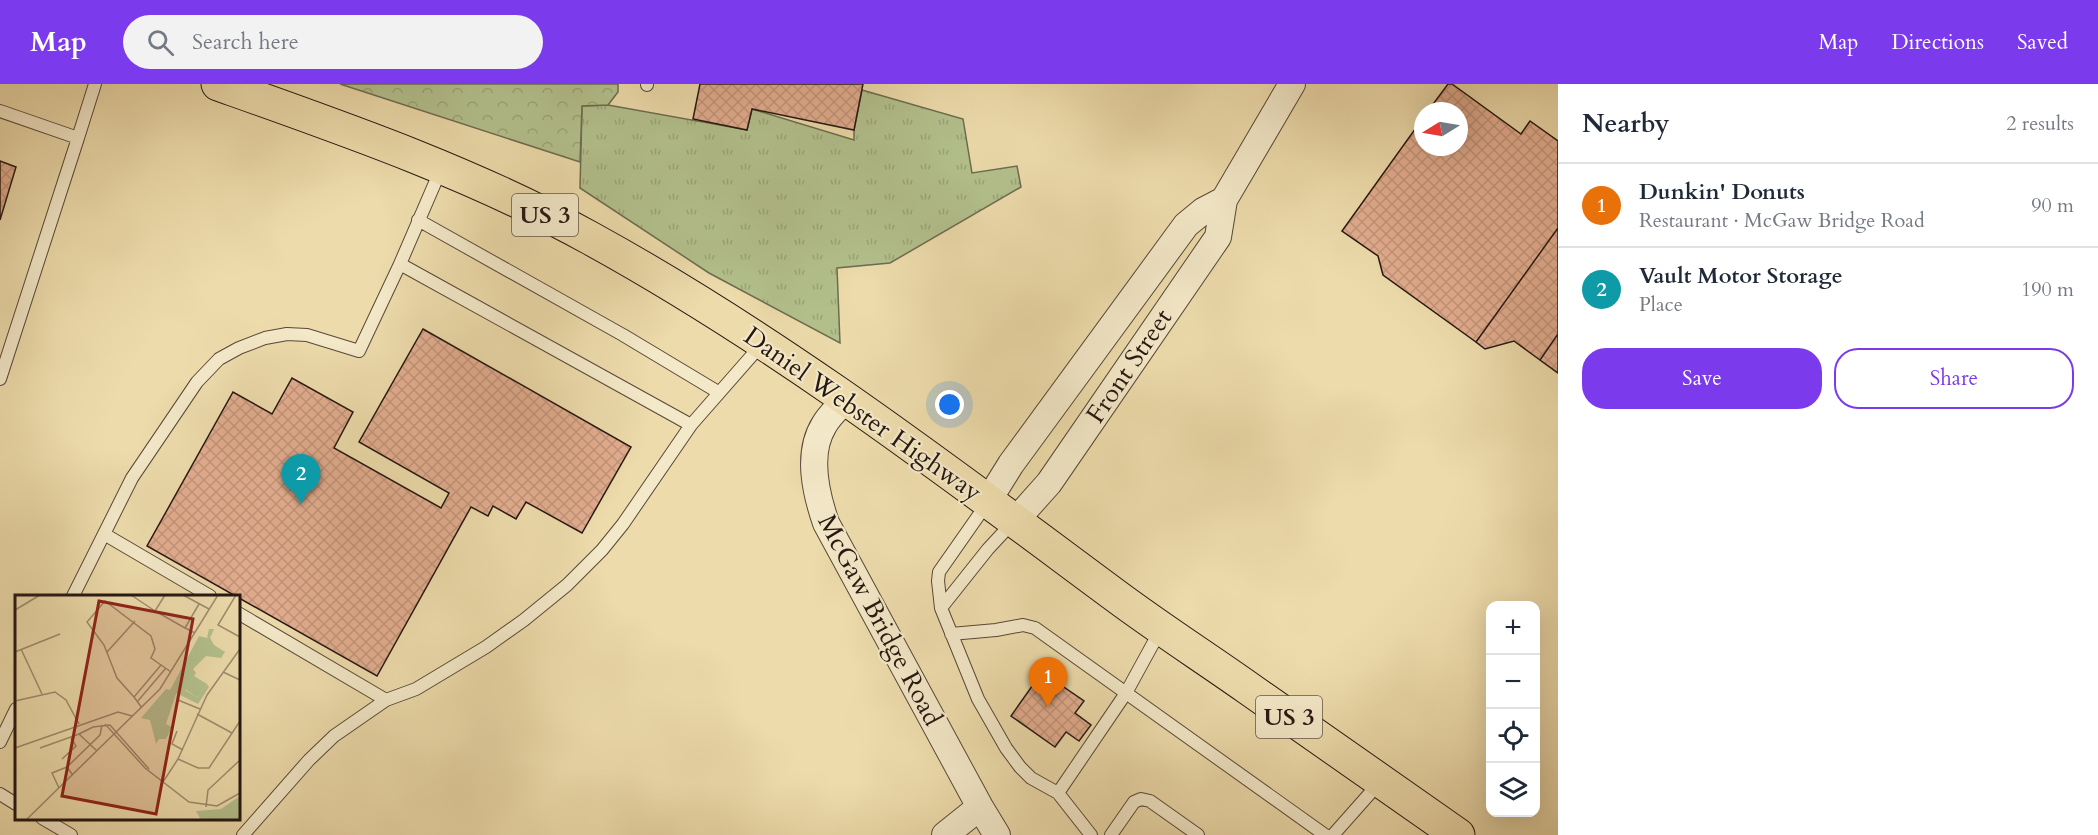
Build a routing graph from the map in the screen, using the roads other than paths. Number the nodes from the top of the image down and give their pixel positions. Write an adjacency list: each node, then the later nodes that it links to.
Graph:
1 (95, 84): 5 (lane)
2 (218, 84): 6 (main road, Daniel Webster Highway / US 3)
3 (1292, 84): 7 (street, Front Street)
4 (0, 111): 5 (lane)
5 (78, 138): 11 (lane)
6 (442, 167): 8 (lane); 10 (main road, Daniel Webster Highway / US 3)
7 (1224, 200): 15 (street, Front Street); 16 (street, Front Street)
8 (418, 220): 9 (lane); 12 (lane)
9 (400, 264): 14 (lane); 17 (lane)
10 (763, 343): 12 (lane); 13 (main road, Daniel Webster Highway / US 3)
11 (0, 379)
12 (718, 392): 14 (lane)
13 (845, 400): 15 (main road, Daniel Webster Highway / US 3); 32 (street, McGaw Bridge Road)
14 (691, 425): 25 (lane)
15 (988, 501): 16 (main road, Daniel Webster Highway / US 3); 20 (lane)
16 (1015, 520): 20 (lane); 22 (main road, Daniel Webster Highway / US 3)
17 (104, 534): 18 (lane); 19 (lane)
18 (74, 595)
19 (207, 595)
20 (941, 608): 23 (lane)
21 (240, 614): 25 (lane)
22 (1162, 628): 24 (lane); 28 (main road, Daniel Webster Highway / US 3)
23 (951, 634): 24 (lane); 29 (lane)
24 (1126, 693): 29 (lane); 41 (lane)
25 (386, 700): 35 (lane)
26 (15, 712): 27 (lane)
27 (0, 742)
28 (1381, 781): 42 (lane); 43 (main road, Daniel Webster Highway / US 3)
29 (1058, 793): 38 (lane)
30 (0, 794): 31 (lane)
31 (15, 803)
32 (980, 807): 36 (street); 37 (street, McGaw Bridge Road)
33 (44, 820): 34 (lane)
34 (71, 835)
35 (243, 835)
36 (945, 835)
37 (997, 835)
38 (1091, 835)
39 (1111, 835): 40 (lane)
40 (1198, 835)
41 (1325, 835)
42 (1333, 835)
43 (1458, 835)

